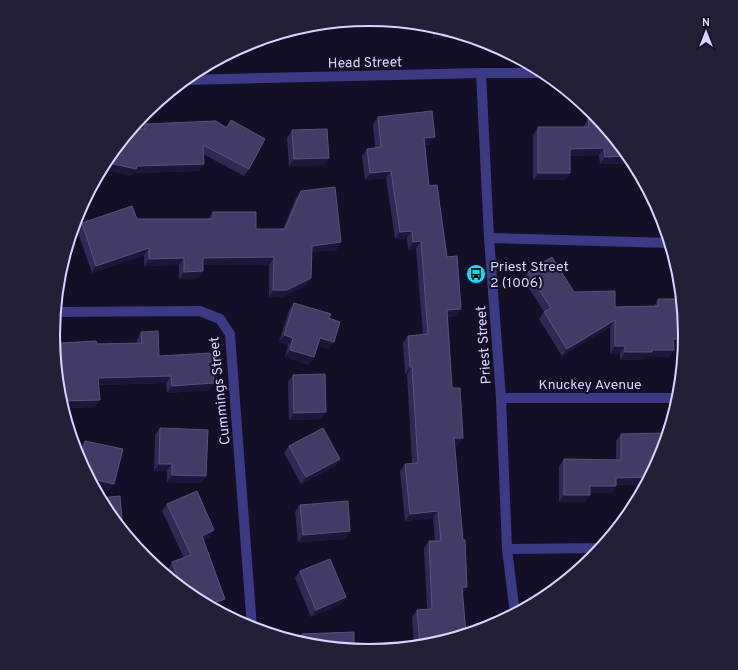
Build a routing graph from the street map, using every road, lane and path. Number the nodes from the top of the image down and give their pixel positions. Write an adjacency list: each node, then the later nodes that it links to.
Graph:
1 (481, 73): 2 (street, Head Street); 3 (street, Head Street); 4 (street, Priest Street)
2 (533, 73)
3 (195, 80)
4 (489, 238): 5 (street); 7 (street, Priest Street)
5 (664, 243)
6 (61, 312): 12 (street, Cummings Street)
7 (501, 398): 8 (street, Knuckey Avenue); 10 (street, Priest Street)
8 (671, 398)
9 (592, 548): 10 (street)
10 (507, 549): 11 (street, Priest Street)
11 (514, 608)
12 (251, 620)

